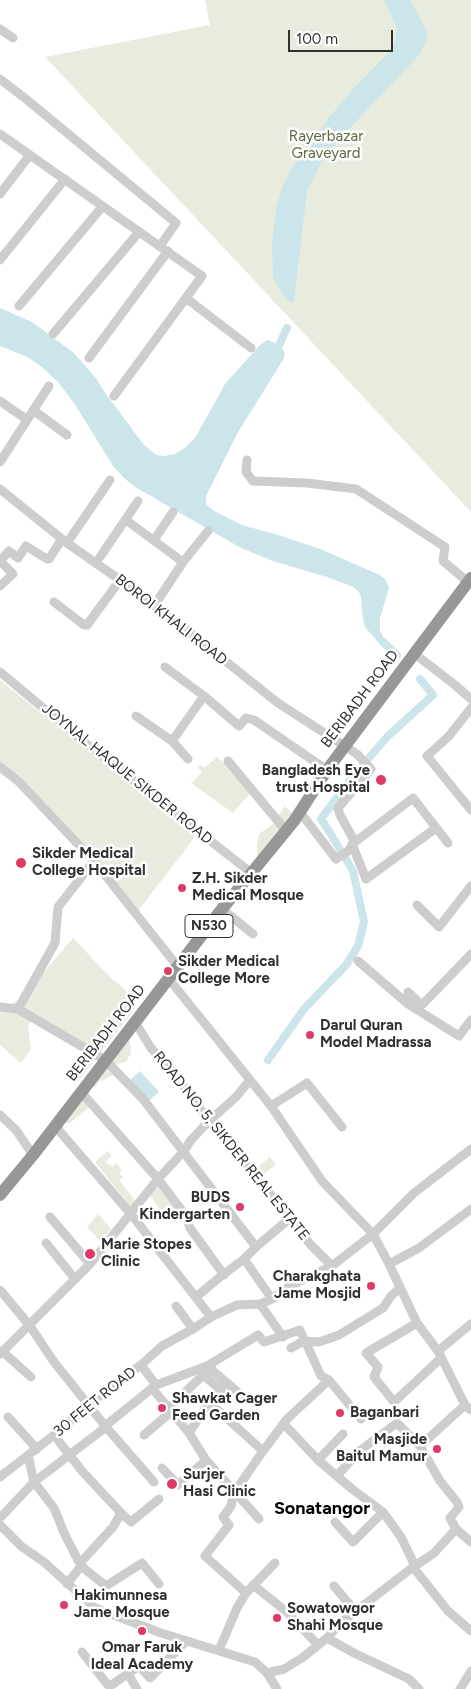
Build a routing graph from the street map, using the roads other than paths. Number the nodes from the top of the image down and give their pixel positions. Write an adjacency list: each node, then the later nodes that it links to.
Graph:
1 (0, 29): 2 (street)
2 (13, 38)
3 (0, 79): 10 (street)
4 (0, 134): 5 (street)
5 (29, 156): 6 (street); 7 (street)
6 (65, 179): 8 (street); 11 (street)
7 (0, 194)
8 (102, 207): 9 (street); 13 (street)
9 (139, 232): 10 (street); 14 (street)
10 (164, 248): 12 (street); 16 (street)
11 (0, 260)
12 (186, 298): 15 (street); 18 (street)
13 (19, 306)
14 (53, 334)
15 (251, 348)
16 (89, 358)
17 (49, 386): 20 (street)
18 (114, 396)
19 (0, 401): 21 (street)
20 (33, 410): 21 (street); 22 (street)
21 (26, 419): 24 (street)
22 (67, 435)
23 (247, 460): 36 (street)
24 (0, 462)
25 (110, 480): 32 (street)
26 (0, 489): 32 (street, BOROI KHALI ROAD)
27 (138, 501): 29 (street)
28 (174, 512): 31 (street)
29 (126, 520): 31 (street); 34 (street)
30 (208, 531): 33 (street)
31 (154, 540): 33 (street)
32 (65, 541): 34 (street, BOROI KHALI ROAD); 37 (street)
33 (183, 562): 39 (street)
34 (96, 563): 35 (street, BOROI KHALI ROAD)
35 (120, 580): 38 (street); 39 (street, BOROI KHALI ROAD)
36 (469, 580): 40 (highway, BERIBADH ROAD / N530)
37 (0, 586)
38 (54, 602)
39 (154, 606): 48 (street, BOROI KHALI ROAD)
40 (415, 654): 44 (street); 48 (highway, BERIBADH ROAD / N530)
41 (165, 667): 43 (street)
42 (0, 672): 60 (street, JOYNAL HAQUE SIKDER ROAD)
43 (204, 696): 47 (street); 52 (street)
44 (471, 699)
45 (471, 708): 53 (street)
46 (136, 716): 47 (street)
47 (172, 741): 49 (street)
48 (345, 748): 52 (highway, BERIBADH ROAD / N530); 58 (street, BOROI KHALI ROAD)
49 (188, 758)
50 (228, 761): 56 (street)
51 (0, 767): 59 (street)
52 (327, 770): 54 (highway, BERIBADH ROAD / N530)
53 (471, 810)
54 (300, 812): 56 (highway, BERIBADH ROAD / N530); 58 (street)
55 (436, 828): 57 (street); 58 (street); 58 (street)
56 (286, 831): 60 (highway, BERIBADH ROAD / N530)
57 (448, 844)
58 (352, 846)
59 (94, 861): 67 (street); 71 (street)
60 (253, 874): 63 (highway, BERIBADH ROAD / N530)
61 (471, 886): 62 (street)
62 (417, 905)
63 (222, 909): 64 (street); 67 (highway, BERIBADH ROAD / N530)
64 (253, 934)
65 (471, 954): 69 (street)
66 (358, 961): 72 (street)
67 (178, 967): 68 (highway, BERIBADH ROAD / N530)
68 (169, 979): 73 (highway, BERIBADH ROAD / N530); 75 (street)
69 (408, 992)
70 (0, 1007): 71 (street)
71 (18, 1009): 74 (street)
72 (471, 1020)
73 (135, 1022): 74 (highway, BERIBADH ROAD / N530); 79 (street, ROAD NO. 5, SIKDER REAL ESTATE)
74 (105, 1060): 76 (highway, BERIBADH ROAD / N530); 83 (street)
75 (250, 1080): 77 (street); 79 (street)
76 (80, 1092): 80 (highway, BERIBADH ROAD / N530); 85 (street)
77 (271, 1106): 81 (street); 91 (street)
78 (0, 1115): 84 (street)
79 (209, 1121): 83 (street); 90 (street, ROAD NO. 5, SIKDER REAL ESTATE)
80 (55, 1126): 84 (highway, BERIBADH ROAD / N530); 88 (street)
81 (342, 1127)
82 (471, 1149): 91 (street, 30 FEET ROAD)
83 (184, 1151): 85 (street); 93 (street)
84 (33, 1155): 86 (highway, BERIBADH ROAD / N530)
85 (158, 1180): 88 (street); 98 (street)
86 (0, 1195)
87 (471, 1209): 96 (street)
88 (131, 1214): 95 (street); 102 (street)
89 (50, 1217): 95 (street)
90 (289, 1219): 93 (street); 97 (street, ROAD NO. 5, SIKDER REAL ESTATE)
91 (373, 1234): 96 (street); 97 (street, 30 FEET ROAD)
92 (46, 1243): 99 (street)
93 (256, 1247): 94 (street)
94 (244, 1259): 98 (street); 103 (street)
95 (90, 1264): 99 (street)
96 (389, 1264): 100 (street)
97 (332, 1266): 103 (street, 30 FEET ROAD)
98 (224, 1275): 102 (street)
99 (76, 1279): 109 (street)
100 (400, 1288): 107 (street); 112 (street)
101 (0, 1290): 109 (street)
102 (196, 1298): 106 (street)
103 (272, 1299): 104 (street, 30 FEET ROAD)
104 (260, 1304): 106 (street, 30 FEET ROAD); 111 (street)
105 (176, 1306): 110 (street)
106 (211, 1317): 110 (street, 30 FEET ROAD)
107 (417, 1323): 115 (street); 115 (street)
108 (471, 1324): 115 (street)
109 (30, 1326): 114 (street); 124 (street)
110 (193, 1330): 116 (street, 30 FEET ROAD)
111 (283, 1336): 112 (street); 117 (street)
112 (304, 1341): 113 (street); 119 (street)
113 (291, 1348)
114 (1, 1352): 118 (street)
115 (439, 1355): 125 (street)
116 (141, 1365): 121 (street); 124 (street, 30 FEET ROAD)
117 (207, 1370): 120 (street); 121 (street); 126 (street)
118 (30, 1377)
119 (329, 1380): 128 (street); 129 (street)
120 (223, 1386): 122 (street); 123 (street)
121 (154, 1387): 126 (street); 130 (street)
122 (240, 1394)
123 (212, 1400): 131 (street); 137 (street)
124 (89, 1406): 130 (street); 133 (street, 30 FEET ROAD)
125 (468, 1408): 135 (street)
126 (169, 1410): 131 (street); 134 (street)
127 (8, 1417): 136 (street)
128 (361, 1419)
129 (284, 1424): 137 (street); 141 (street)
130 (105, 1426): 139 (street); 146 (street)
131 (189, 1433): 140 (street)
132 (343, 1434): 141 (street)
133 (54, 1435): 136 (street, 30 FEET ROAD); 139 (street)
134 (144, 1435)
135 (420, 1446): 143 (street); 155 (street)
136 (37, 1449): 138 (street, 30 FEET ROAD)
137 (264, 1451): 147 (street)
138 (28, 1455): 144 (street, 30 FEET ROAD); 145 (street)
139 (68, 1455): 145 (street); 150 (street)
140 (206, 1460): 142 (street); 147 (street)
141 (318, 1460): 143 (street)
142 (162, 1468)
143 (337, 1476): 149 (street)
144 (0, 1478)
145 (34, 1482): 151 (street); 159 (street)
146 (154, 1482)
147 (234, 1493): 152 (street); 165 (street)
148 (159, 1499): 150 (street)
149 (384, 1512): 153 (street); 160 (street)
150 (121, 1513): 159 (street)
151 (0, 1518)
152 (259, 1519)
153 (335, 1522)
154 (0, 1525): 156 (street)
155 (456, 1529): 157 (street); 160 (street)
156 (3, 1535): 161 (street)
157 (471, 1542)
158 (275, 1563): 163 (street)
159 (81, 1566): 161 (street); 162 (street)
160 (414, 1567): 166 (street); 167 (street)
161 (67, 1584): 169 (street)
162 (160, 1584)
163 (253, 1585): 165 (street); 170 (street)
164 (334, 1586): 166 (street)
165 (246, 1593): 171 (street)
166 (356, 1612): 168 (street)
167 (471, 1631)
168 (327, 1638): 170 (street); 178 (street)
169 (186, 1641): 171 (street); 175 (street)
170 (318, 1645): 174 (street)
171 (219, 1650): 174 (street)
172 (82, 1652): 175 (street)
173 (471, 1671): 179 (street)
174 (267, 1673): 177 (street)
175 (128, 1674): 176 (street)
176 (137, 1689)
177 (277, 1689)
178 (419, 1689)
179 (460, 1689)

